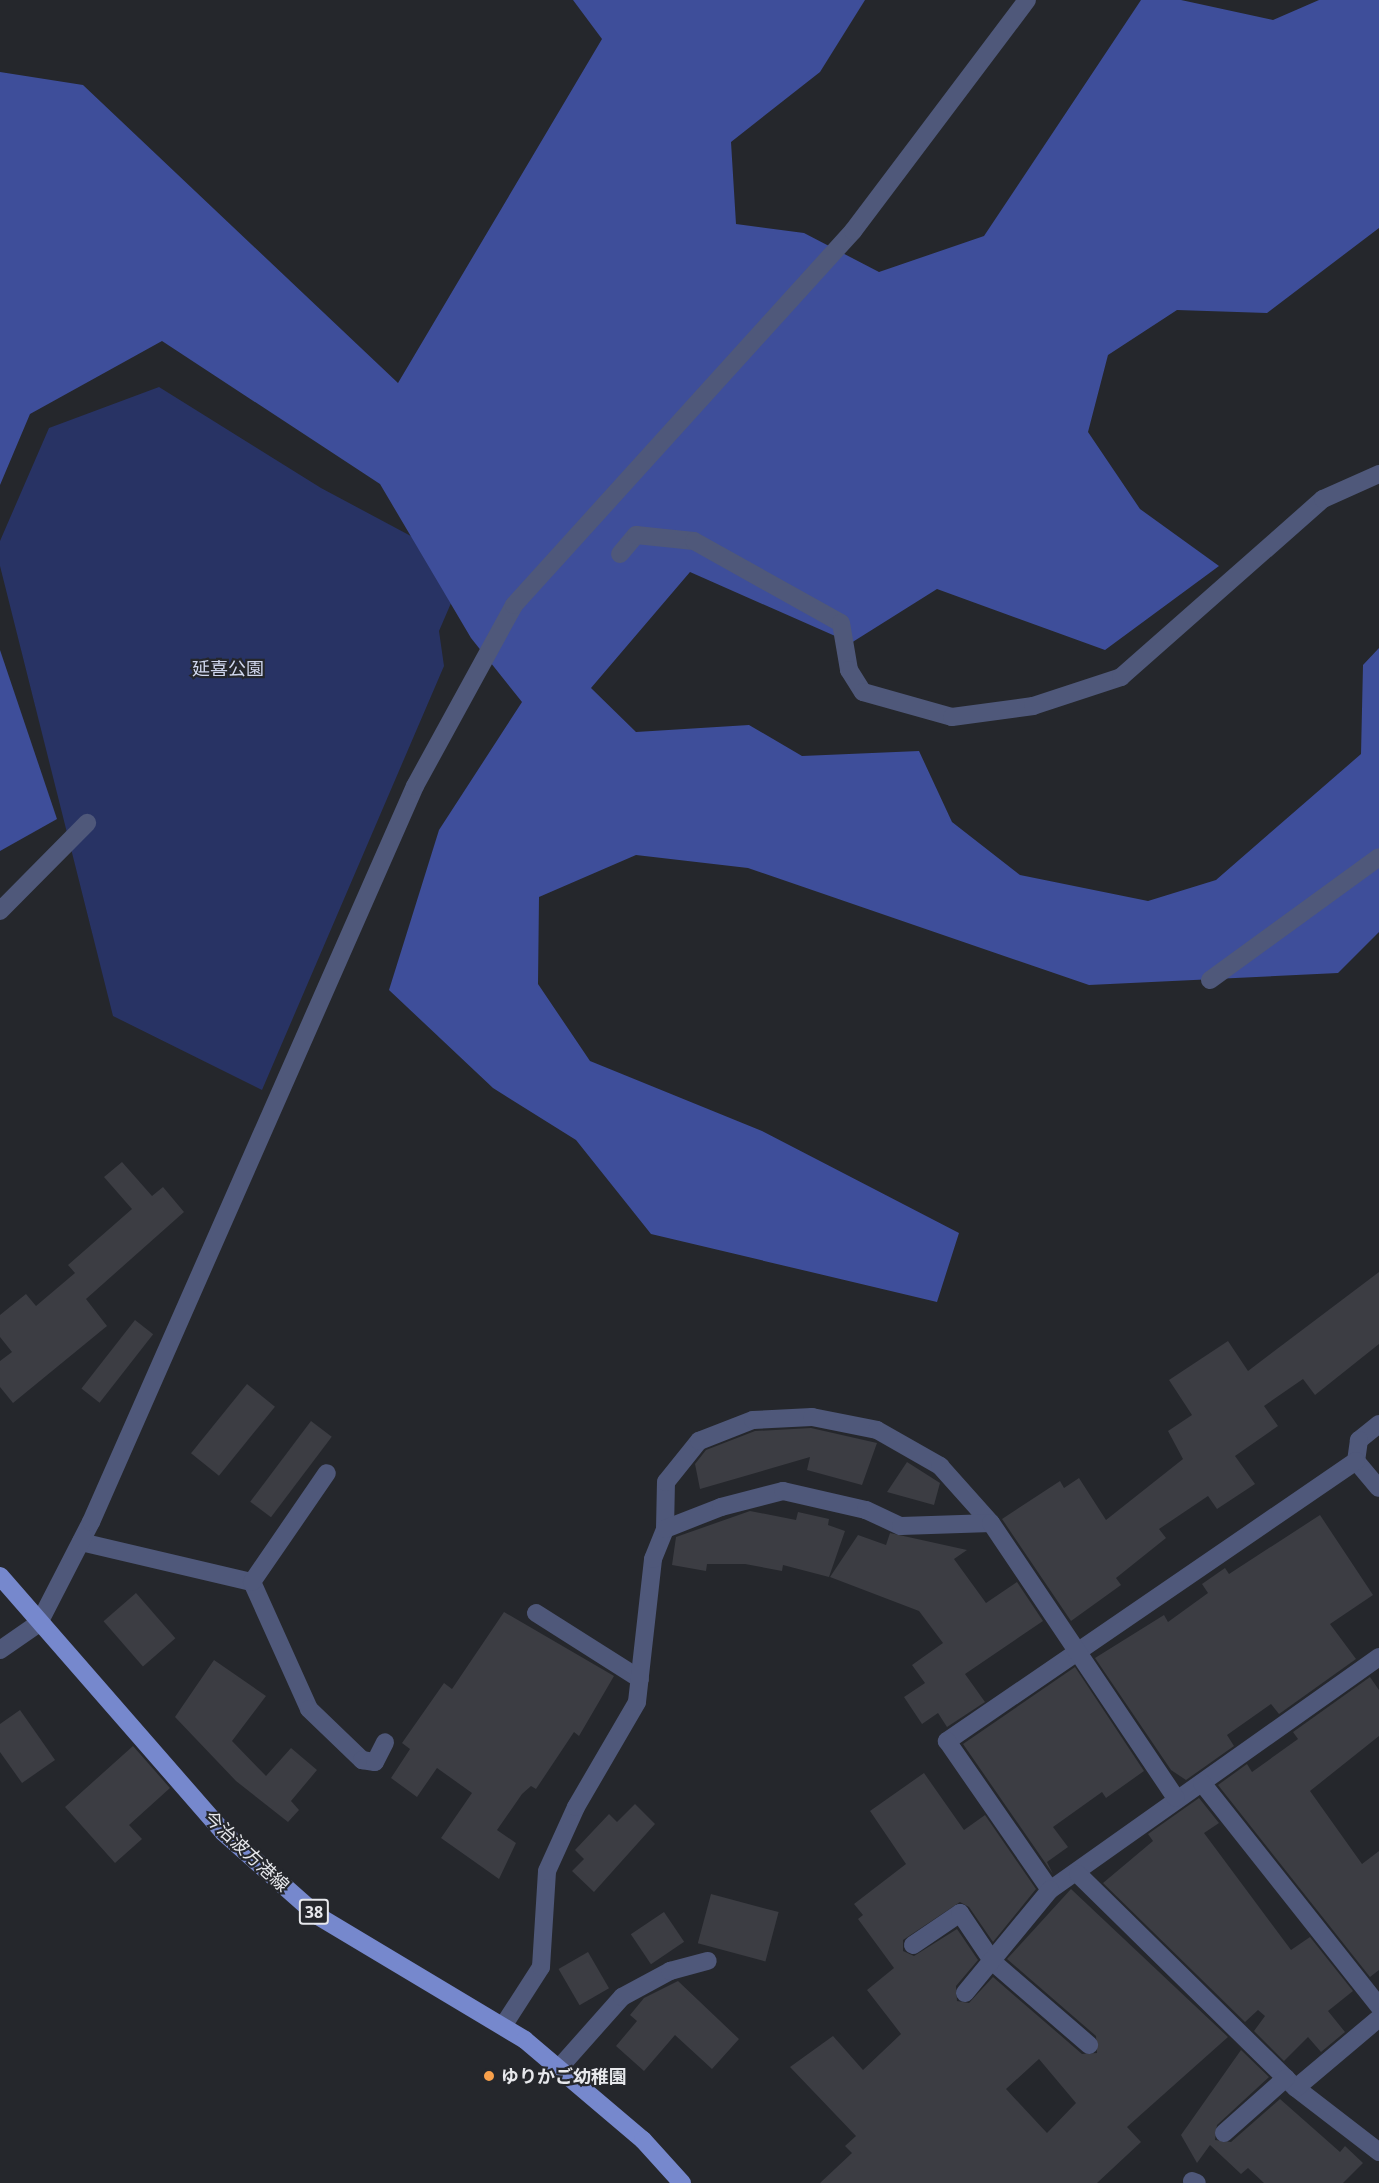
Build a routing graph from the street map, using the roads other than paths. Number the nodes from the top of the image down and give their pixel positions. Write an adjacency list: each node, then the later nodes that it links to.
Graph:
1 (1027, 0): 14 (street)
2 (1379, 474): 3 (street)
3 (620, 554)
4 (87, 823): 6 (street)
5 (1379, 857): 7 (street)
6 (0, 911)
7 (1210, 980)
8 (1379, 1424): 9 (street)
9 (1356, 1461): 11 (street); 20 (street)
10 (327, 1473): 16 (street)
11 (1379, 1488)
12 (991, 1523): 13 (street); 13 (street); 20 (street)
13 (665, 1529): 22 (street)
14 (81, 1542): 16 (street); 18 (street)
15 (0, 1576): 18 (main road, 今治波方港線 / 38)
16 (252, 1582): 23 (street)
17 (536, 1613): 22 (street)
18 (39, 1623): 19 (street); 34 (main road, 今治波方港線 / 38)
19 (0, 1650)
20 (1075, 1654): 25 (street); 27 (street)
21 (1379, 1657): 24 (street)
22 (640, 1679): 34 (street)
23 (386, 1743)
24 (1202, 1784): 25 (street); 32 (street)
25 (1176, 1798): 26 (street)
26 (1078, 1874): 27 (street); 37 (street)
27 (1050, 1890): 30 (street)
28 (913, 1945): 30 (street)
29 (708, 1961): 36 (street)
30 (993, 1962): 31 (street); 35 (street)
31 (965, 1993)
32 (1379, 2006)
33 (1379, 2018): 37 (street)
34 (502, 2026): 36 (main road, 今治波方港線 / 38)
35 (1089, 2045)
36 (559, 2068): 40 (main road, 今治波方港線 / 38)
37 (1291, 2083): 38 (street); 39 (street)
38 (1224, 2133)
39 (1379, 2152)
40 (682, 2183)

